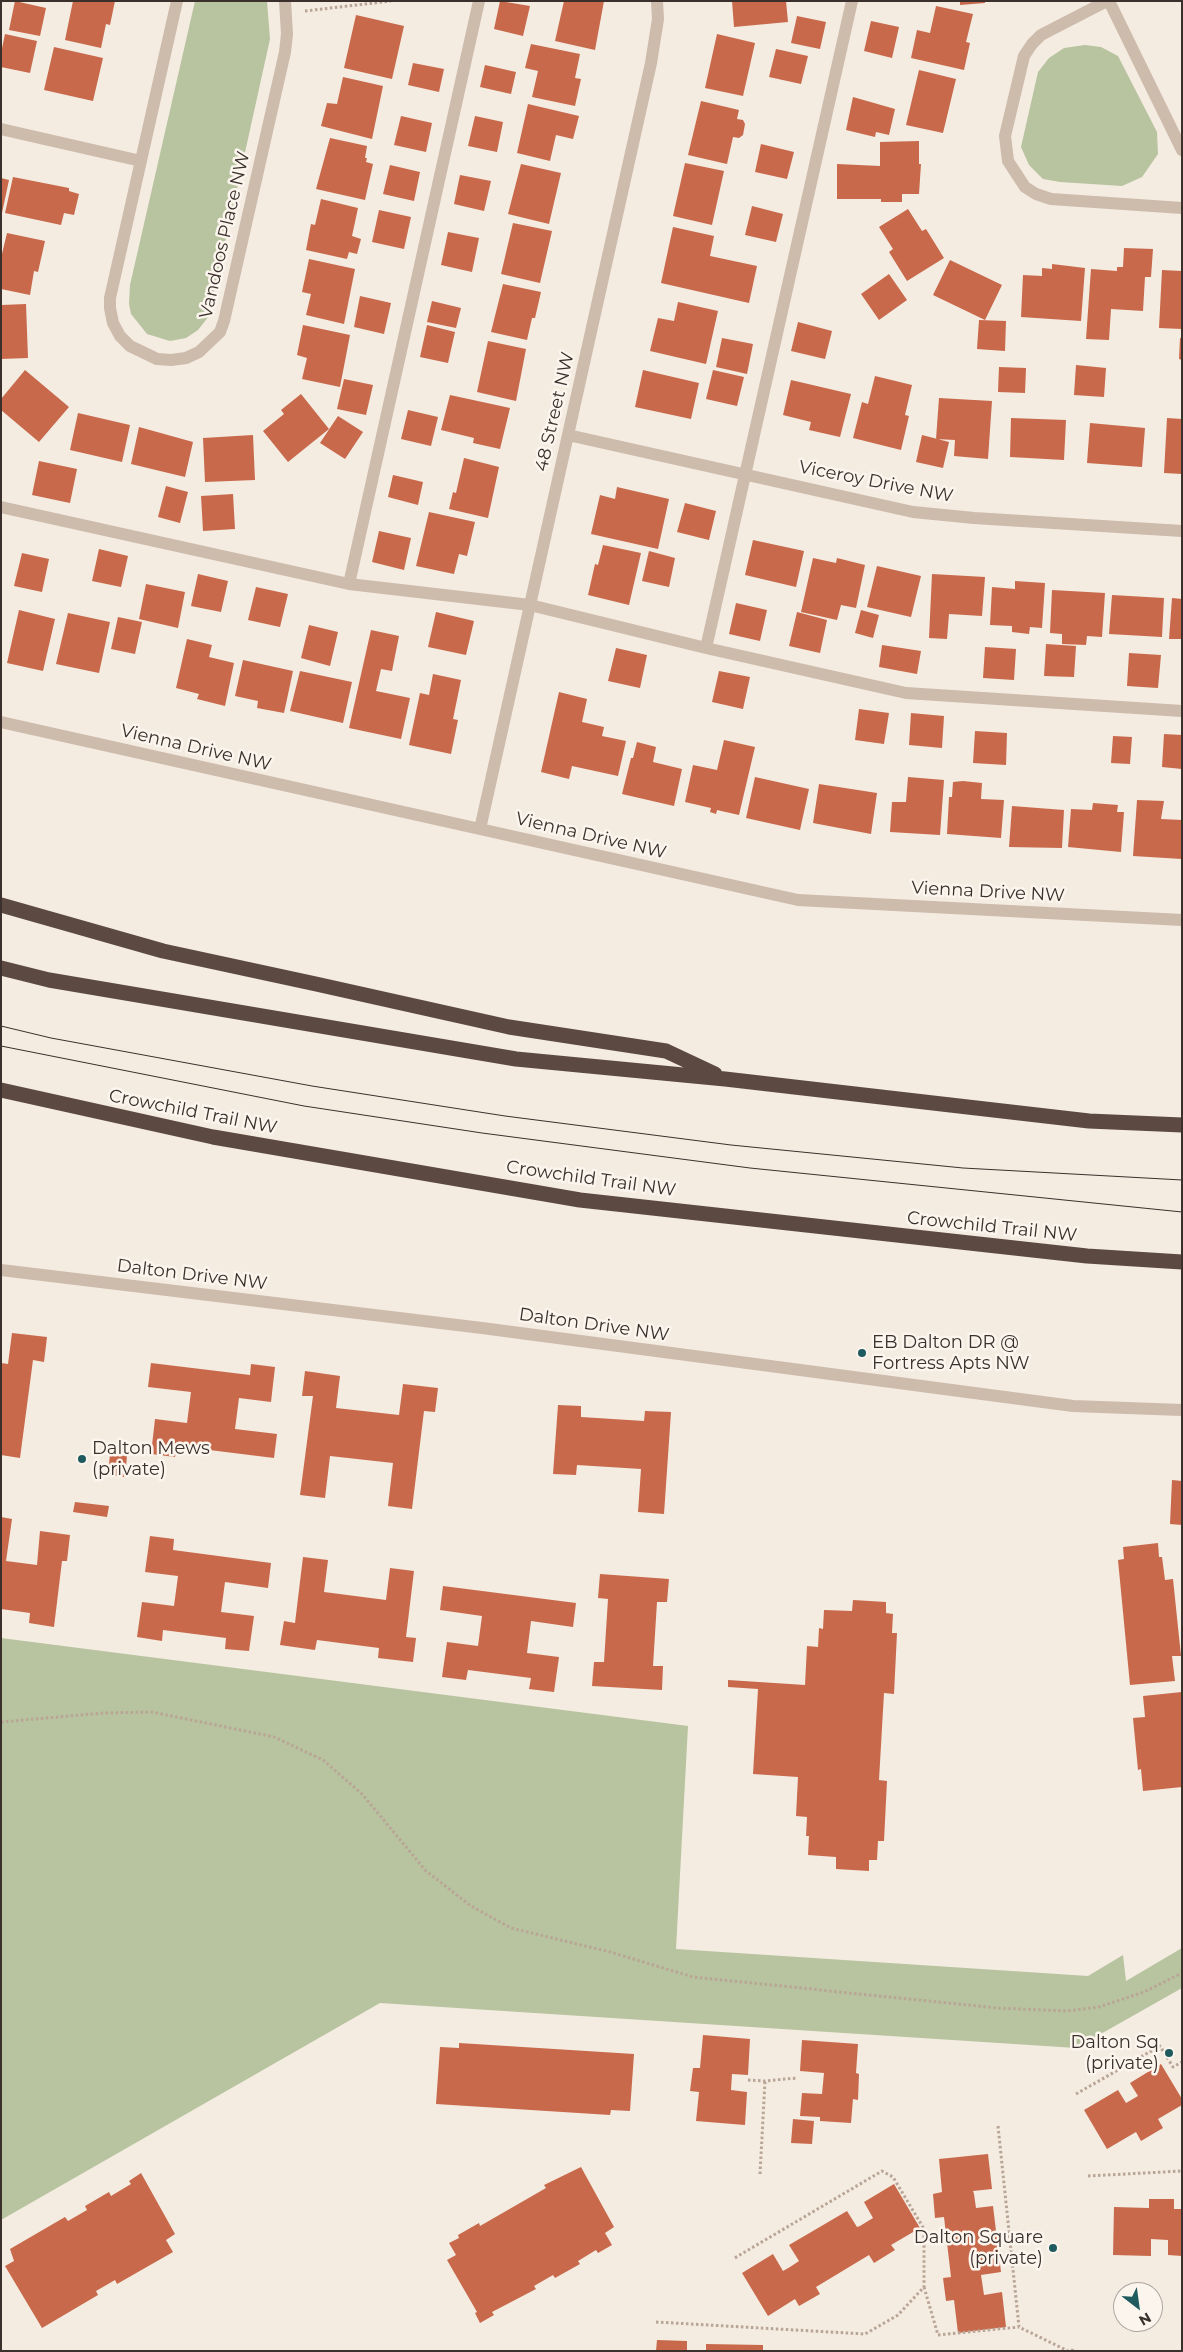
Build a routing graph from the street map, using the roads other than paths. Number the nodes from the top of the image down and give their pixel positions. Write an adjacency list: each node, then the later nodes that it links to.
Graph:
1 (177, 1): 9 (street, Vandoos Place NW)
2 (479, 1): 15 (street)
3 (657, 1): 11 (street, 48 Street NW)
4 (852, 1): 12 (street)
5 (1108, 1): 8 (street); 10 (street)
6 (286, 7): 9 (street, Vandoos Place NW)
7 (1, 129): 9 (street)
8 (1182, 150)
9 (141, 161)
10 (1182, 208)
11 (568, 434): 12 (street, Viceroy Drive NW); 16 (street, 48 Street NW)
12 (745, 473): 14 (street, Viceroy Drive NW); 17 (street)
13 (1, 507): 15 (street)
14 (1182, 531)
15 (349, 584): 16 (street)
16 (530, 605): 17 (street); 20 (street, 48 Street NW)
17 (706, 648): 18 (street)
18 (1182, 711)
19 (1, 722): 20 (street, Vienna Drive NW)
20 (480, 829): 22 (street, Vienna Drive NW)
21 (1, 905): 24 (highway)
22 (1182, 920)
23 (1, 968): 24 (highway)
24 (725, 1079): 26 (highway)
25 (1, 1090): 27 (highway, Crowchild Trail NW)
26 (1182, 1125)
27 (1182, 1262)
28 (1, 1270): 29 (street, Dalton Drive NW)
29 (1182, 1410)

